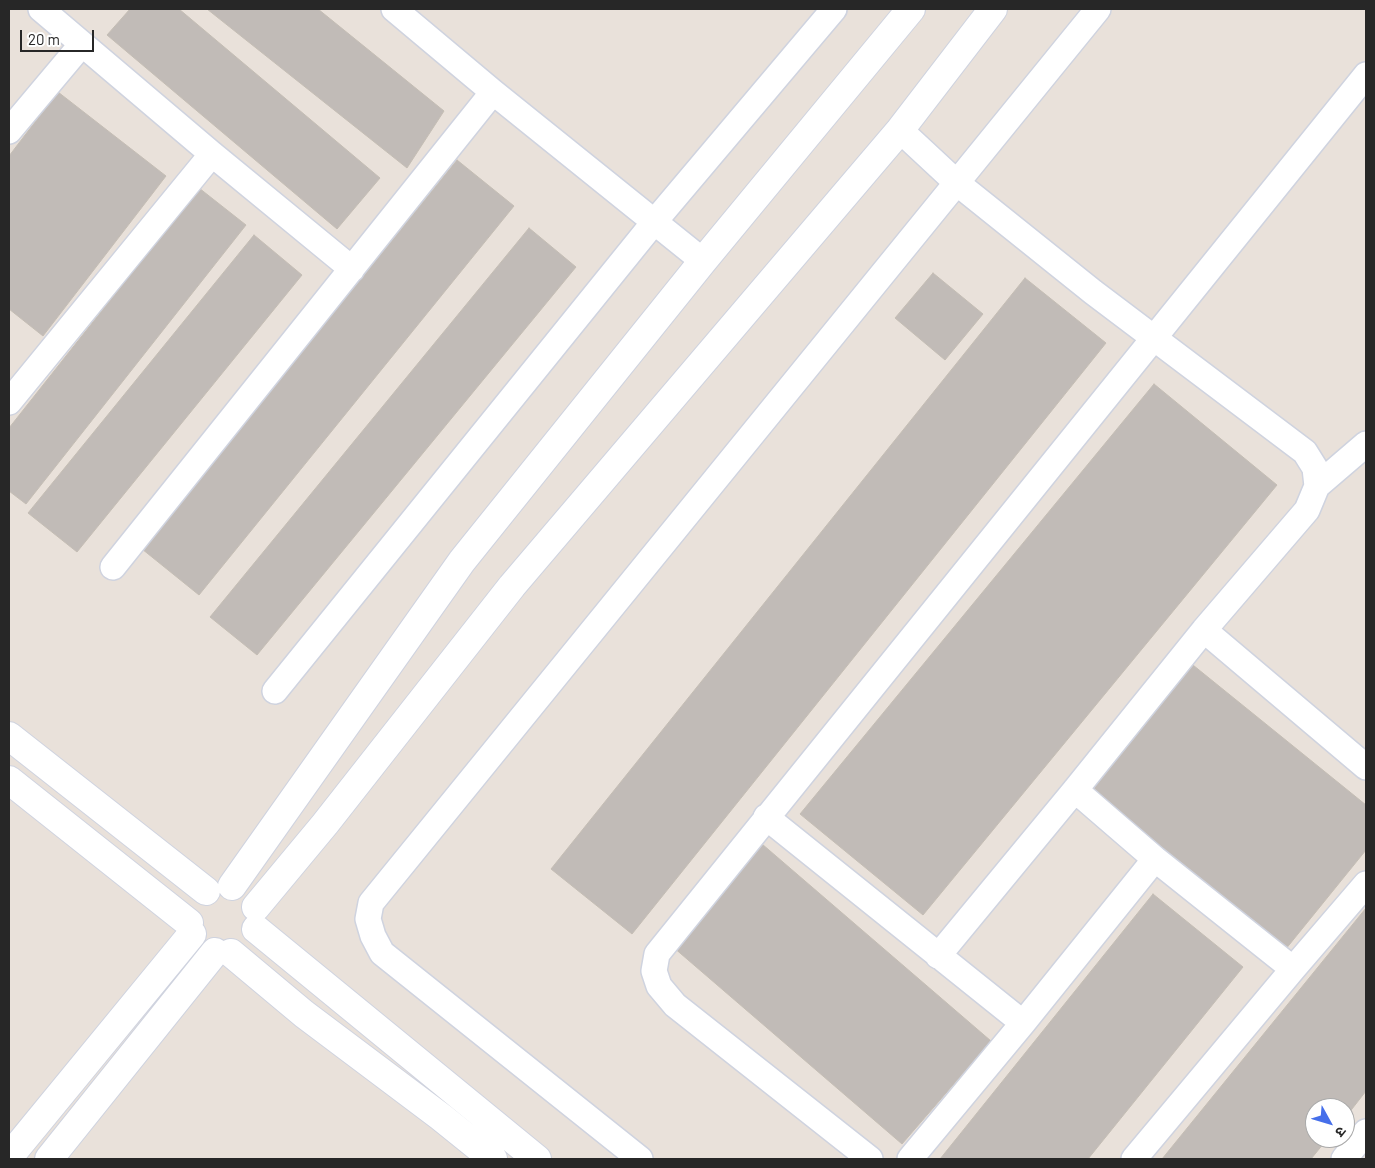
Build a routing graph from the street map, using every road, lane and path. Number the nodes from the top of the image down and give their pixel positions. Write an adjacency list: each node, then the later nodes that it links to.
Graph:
1 (41, 9): 7 (street)
2 (394, 9): 9 (street)
3 (834, 9): 14 (street)
4 (911, 9): 15 (street)
5 (993, 9): 10 (street)
6 (1098, 9): 13 (street)
7 (82, 44): 11 (street); 12 (street)
8 (1366, 75): 17 (street)
9 (493, 92): 14 (street); 16 (street)
10 (900, 130): 13 (street); 33 (street)
11 (9, 131)
12 (212, 154): 16 (street); 18 (street)
13 (957, 183): 17 (street); 44 (street)
14 (656, 221): 15 (street); 23 (street)
15 (703, 261): 31 (street)
16 (352, 269): 21 (street)
17 (1155, 338): 20 (street); 28 (street)
18 (11, 394)
19 (1366, 444): 20 (street)
20 (1317, 486): 22 (street)
21 (113, 566)
22 (1204, 630): 25 (street); 27 (street)
23 (275, 691)
24 (9, 736): 32 (street)
25 (1366, 767)
26 (9, 780): 34 (street)
27 (1075, 790): 29 (street); 36 (street)
28 (766, 817): 36 (street); 45 (street)
29 (1155, 859): 37 (street); 38 (street)
30 (1366, 884): 37 (street)
31 (232, 886): 32 (street); 33 (street)
32 (206, 891): 34 (street)
33 (256, 918): 35 (street); 43 (street)
34 (191, 928): 35 (street); 40 (street)
35 (223, 953): 41 (street); 42 (street)
36 (938, 956): 38 (street)
37 (1293, 969): 47 (street)
38 (1023, 1023): 46 (street)
39 (1366, 1132): 48 (street)
40 (9, 1157)
41 (49, 1159)
42 (493, 1159)
43 (537, 1159)
44 (640, 1159)
45 (870, 1159)
46 (910, 1159)
47 (1134, 1159)
48 (1344, 1159)

